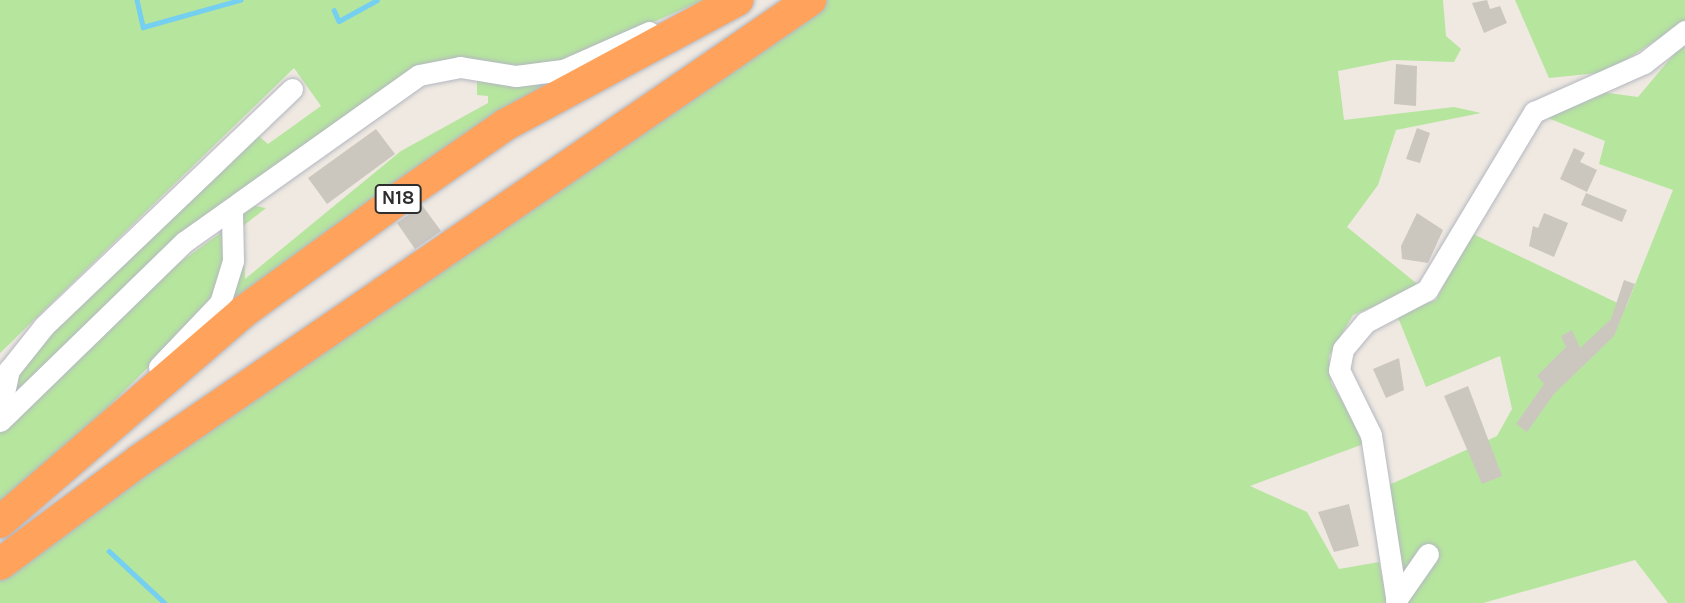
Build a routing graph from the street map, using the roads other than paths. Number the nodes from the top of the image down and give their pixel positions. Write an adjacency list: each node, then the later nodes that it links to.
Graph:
1 (810, 0): 10 (highway)
2 (729, 4): 5 (street); 7 (highway, N18)
3 (1685, 31): 11 (street)
4 (292, 89): 6 (street)
5 (232, 212): 6 (street); 7 (street)
6 (5, 417)
7 (103, 433): 8 (highway, N18)
8 (0, 522)
9 (1427, 554): 11 (street)
10 (0, 564)
11 (1396, 601)

